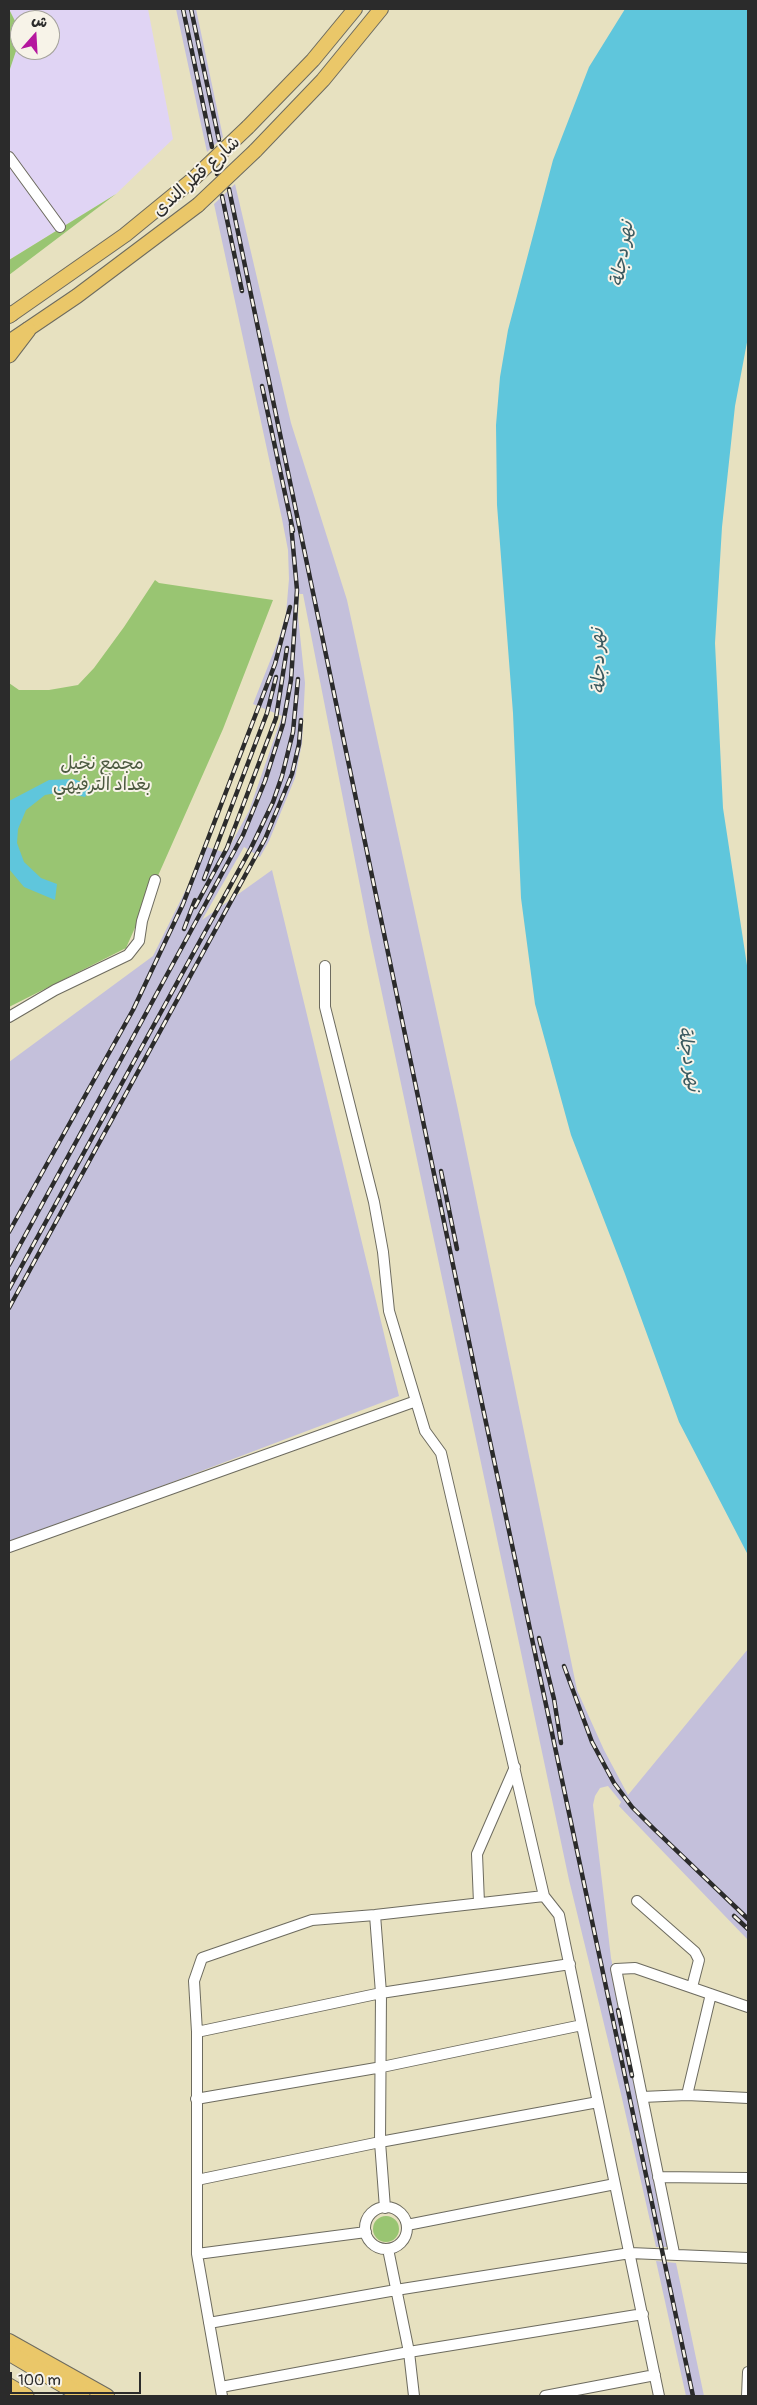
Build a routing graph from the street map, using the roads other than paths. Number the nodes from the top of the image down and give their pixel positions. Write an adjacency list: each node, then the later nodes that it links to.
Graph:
1 (355, 9): 5 (main road, شارع قطر الندى, bridge)
2 (381, 9): 6 (main road, شارع قطر الندى, bridge)
3 (9, 157): 4 (street)
4 (60, 227)
5 (10, 315)
6 (28, 330): 7 (main road, شارع قطر الندى); 8 (highway)
7 (9, 342)
8 (9, 355)
9 (155, 880): 11 (street)
10 (325, 966): 12 (street)
11 (9, 1017)
12 (416, 1402): 13 (street); 14 (street)
13 (9, 1547)
14 (515, 1767): 15 (street); 17 (street)
15 (544, 1896): 17 (street); 19 (street)
16 (637, 1901): 20 (street)
17 (479, 1903): 18 (street)
18 (375, 1915): 21 (street); 25 (street)
19 (570, 1964): 21 (street); 24 (street)
20 (692, 1986): 22 (street); 28 (street)
21 (381, 1993): 25 (street); 26 (street)
22 (711, 1994): 23 (street); 27 (street)
23 (748, 2007)
24 (582, 2025): 26 (street); 31 (street)
25 (197, 2032): 30 (street)
26 (382, 2067): 30 (street); 32 (street)
27 (687, 2094): 28 (street); 29 (street)
28 (642, 2097): 33 (street)
29 (748, 2098)
30 (196, 2100): 35 (street)
31 (598, 2102): 32 (street); 36 (street)
32 (380, 2142): 35 (street); 37 (street)
33 (658, 2177): 34 (street); 43 (street)
34 (748, 2178)
35 (197, 2180): 42 (street)
36 (615, 2184): 38 (street); 41 (street)
37 (385, 2208): 38 (street); 39 (street)
38 (406, 2225): 40 (street)
39 (366, 2232): 40 (street); 42 (street)
40 (388, 2249): 45 (street)
41 (630, 2253): 43 (street); 45 (street); 46 (street)
42 (197, 2254): 47 (street)
43 (674, 2254): 44 (street)
44 (748, 2258)
45 (396, 2290): 47 (street); 49 (street)
46 (642, 2314): 49 (street); 52 (street)
47 (209, 2323): 55 (street)
48 (9, 2341): 59 (main road)
49 (409, 2352): 55 (street); 60 (street)
50 (9, 2353): 58 (highway)
51 (748, 2372): 63 (street)
52 (655, 2375): 61 (street); 62 (street)
53 (9, 2386): 57 (highway)
54 (9, 2391): 56 (main road)
55 (222, 2392)
56 (20, 2396)
57 (26, 2396)
58 (82, 2396)
59 (107, 2396)
60 (414, 2396)
61 (545, 2396)
62 (659, 2396)
63 (747, 2396)

